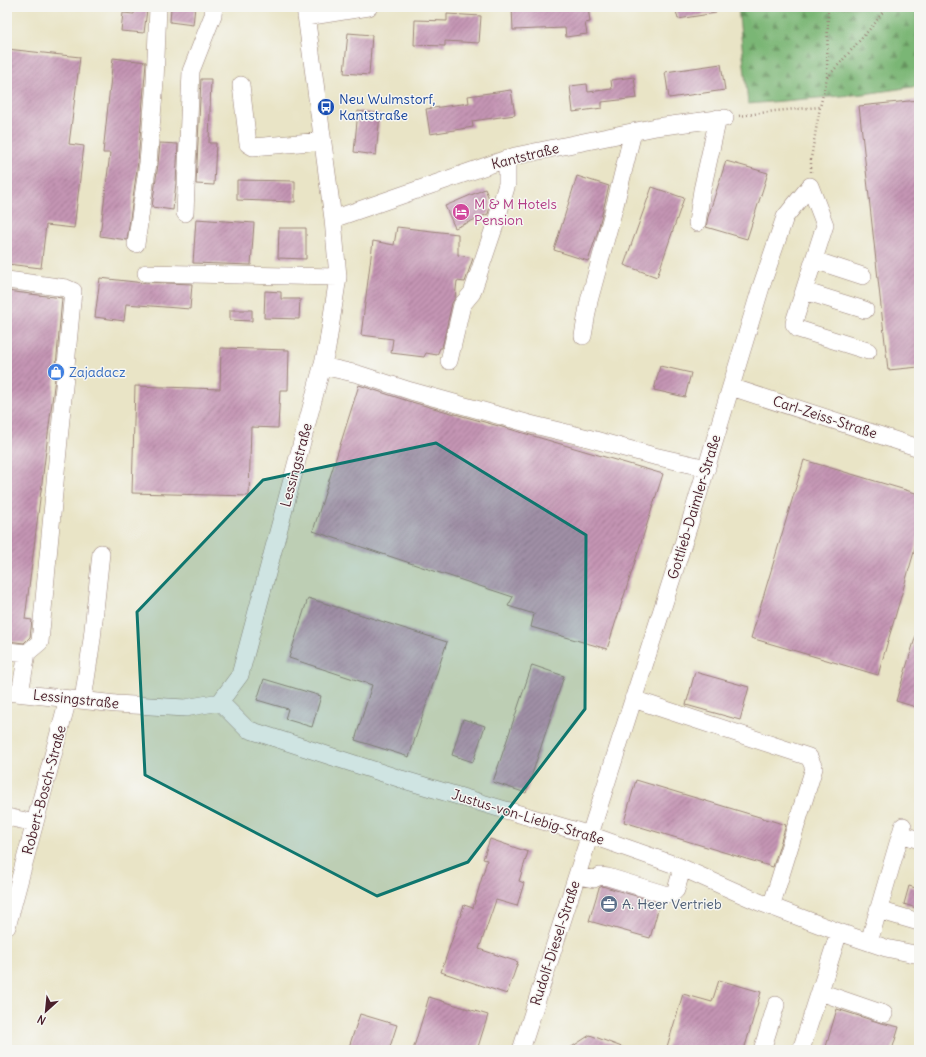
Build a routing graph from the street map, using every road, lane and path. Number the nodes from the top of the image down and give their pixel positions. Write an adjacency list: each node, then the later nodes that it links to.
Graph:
1 (158, 7): 18 (street)
2 (214, 7): 15 (street)
3 (369, 7): 6 (street)
4 (828, 7): 7 (path)
5 (886, 7): 7 (path)
6 (305, 12): 12 (street, Lessingstraße)
7 (827, 78): 9 (path)
8 (241, 85): 12 (street)
9 (820, 107): 10 (path); 14 (path)
10 (721, 118): 11 (street, Kantstraße); 17 (street)
11 (633, 132): 13 (street, Kantstraße); 26 (street)
12 (322, 141): 16 (street, Lessingstraße)
13 (507, 158): 16 (street, Kantstraße); 28 (street)
14 (810, 186): 19 (street); 30 (street, Gottlieb-Daimler-Straße)
15 (185, 213)
16 (332, 219): 22 (street, Lessingstraße)
17 (697, 223)
18 (136, 244)
19 (814, 260): 21 (street); 24 (street)
20 (146, 273): 22 (street)
21 (863, 276)
22 (338, 277): 29 (street, Lessingstraße)
23 (7, 280): 35 (street)
24 (804, 291): 25 (street); 27 (street)
25 (865, 310)
26 (583, 336)
27 (868, 351)
28 (449, 361)
29 (322, 366): 32 (street); 39 (street, Lessingstraße)
30 (732, 387): 31 (street, Carl-Zeiss-Straße); 32 (street, Gottlieb-Daimler-Straße)
31 (919, 448)
32 (707, 468): 37 (street, Gottlieb-Daimler-Straße)
33 (101, 553): 38 (street, Robert-Bosch-Straße)
34 (7, 651): 35 (street)
35 (27, 653): 36 (street)
36 (13, 693): 38 (street, Lessingstraße)
37 (633, 699): 42 (street, Gottlieb-Daimler-Straße); 46 (street)
38 (76, 700): 39 (street, Lessingstraße); 41 (street, Robert-Bosch-Straße)
39 (220, 702): 42 (street, Justus-von-Liebig-Straße)
40 (7, 818): 41 (street)
41 (35, 823): 49 (street, Robert-Bosch-Straße)
42 (590, 835): 44 (street, Justus-von-Liebig-Straße); 45 (street, Rudolf-Diesel-Straße)
43 (919, 840): 47 (street)
44 (682, 868): 45 (street); 46 (street, Justus-von-Liebig-Straße)
45 (577, 876): 58 (street, Rudolf-Diesel-Straße)
46 (771, 907): 50 (street, Justus-von-Liebig-Straße)
47 (878, 910): 48 (street); 51 (street)
48 (919, 922)
49 (7, 927)
50 (839, 932): 51 (street, Justus-von-Liebig-Straße); 55 (street)
51 (869, 942): 52 (street, Justus-von-Liebig-Straße)
52 (886, 948): 53 (street); 54 (street)
53 (919, 955)
54 (919, 963)
55 (820, 992): 57 (street); 60 (street)
56 (776, 1005): 59 (street)
57 (884, 1014)
58 (521, 1050)
59 (762, 1050)
60 (802, 1050)

